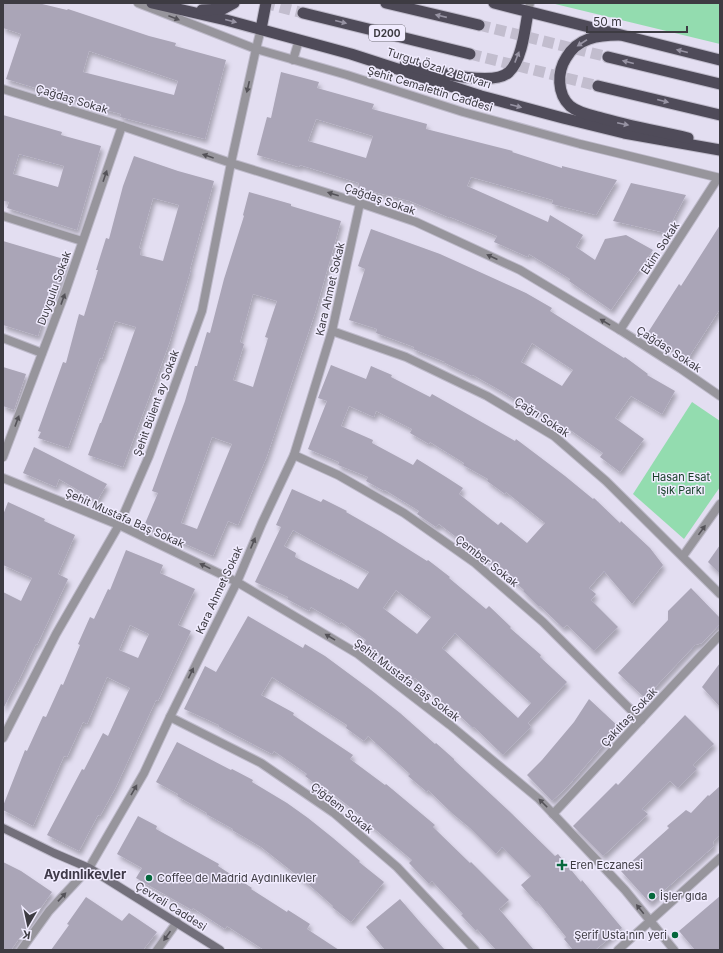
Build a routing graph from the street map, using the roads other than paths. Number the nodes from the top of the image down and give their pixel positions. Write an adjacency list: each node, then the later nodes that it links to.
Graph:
1 (138, 3): 14 (street, Şehit Cemalettin Caddesi, one-way to 14)
2 (152, 3): 8 (highway, Turgut Özal 2 Bulvarı)
3 (234, 3): 8 (highway)
4 (266, 3): 11 (highway)
5 (386, 3): 10 (highway, one-way to 5)
6 (494, 3): 7 (highway)
7 (529, 7): 12 (highway); 15 (highway, one-way to 7)
8 (176, 8): 11 (highway, Turgut Özal 2 Bulvarı, one-way to 11)
9 (303, 13): 16 (highway, Turgut Özal 2 Bulvarı / D200, one-way to 16)
10 (479, 25)
11 (261, 29): 13 (highway, Turgut Özal 2 Bulvarı); 14 (street, Şehit Bülent ay Sokak)
12 (619, 35): 19 (highway, one-way to 12); 25 (highway, one-way to 25)
13 (299, 40): 15 (highway, Turgut Özal 2 Bulvarı); 18 (street)
14 (256, 49): 18 (street, Şehit Cemalettin Caddesi); 27 (street, Şehit Bülent ay Sokak, one-way to 27)
15 (352, 54): 26 (highway, Turgut Özal 2 Bulvarı, one-way to 26)
16 (470, 54)
17 (608, 57): 20 (highway, one-way to 17)
18 (293, 60): 28 (street, Şehit Cemalettin Caddesi)
19 (720, 60)
20 (720, 84)
21 (598, 86): 23 (highway, one-way to 23)
22 (3, 90): 24 (street, Çağdaş Sokak)
23 (720, 115)
24 (122, 126): 27 (street, Çağdaş Sokak, one-way to 24); 31 (street, Duygulu Sokak, one-way to 24)
25 (720, 144)
26 (720, 150)
27 (231, 164): 29 (street, Çağdaş Sokak, one-way to 27); 41 (street, Şehit Bülent ay Sokak)
28 (719, 178): 32 (street, Ekim Sokak)
29 (360, 203): 32 (street, Çağdaş Sokak, one-way to 29); 33 (street, Kara Ahmet Sokak)
30 (3, 216): 31 (street)
31 (82, 241): 35 (street, Duygulu Sokak, one-way to 31)
32 (620, 330): 36 (street, Çağdaş Sokak)
33 (332, 331): 37 (street, Kara Ahmet Sokak); 42 (street, Çağrı Sokak)
34 (3, 338): 35 (street)
35 (42, 353): 38 (street, Duygulu Sokak, one-way to 35)
36 (720, 396)
37 (294, 455): 43 (street, Kara Ahmet Sokak, one-way to 37); 47 (street, Çember Sokak)
38 (3, 457)
39 (3, 478): 41 (street, Şehit Mustafa Baş Sokak)
40 (720, 504): 42 (street, one-way to 40)
41 (119, 525): 43 (street, Şehit Mustafa Baş Sokak, one-way to 41); 48 (street, Şehit Bülent ay Sokak)
42 (683, 556): 44 (street, Çağrı Sokak)
43 (237, 582): 46 (street, Kara Ahmet Sokak, one-way to 43); 49 (street, Şehit Mustafa Baş Sokak, one-way to 43)
44 (720, 594)
45 (720, 635): 47 (street, Çakıltaş Sokak)
46 (170, 717): 52 (street, Kara Ahmet Sokak, one-way to 46); 58 (street, Çiğdem Sokak)
47 (641, 720): 49 (street, Çakıltaş Sokak)
48 (3, 738)
49 (553, 814): 53 (street, Şehit Mustafa Baş Sokak, one-way to 49)
50 (3, 828): 52 (main road, Çevreli Caddesi)
51 (720, 858): 53 (street)
52 (89, 868): 54 (main road, Çevreli Caddesi); 55 (street, Kara Ahmet Sokak, one-way to 52)
53 (650, 921): 59 (street); 60 (street, Şehit Mustafa Baş Sokak)
54 (176, 922): 56 (street, one-way to 56); 57 (main road, Çevreli Caddesi)
55 (21, 950)
56 (157, 950)
57 (220, 950)
58 (475, 950)
59 (618, 950)
60 (674, 950)

